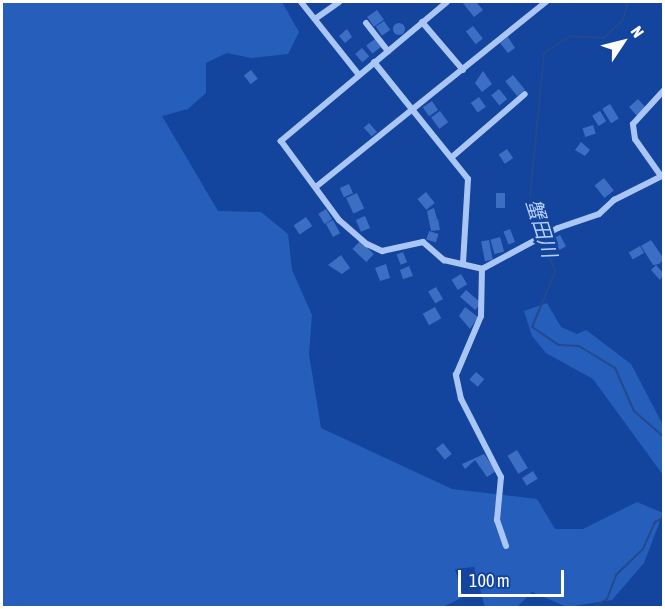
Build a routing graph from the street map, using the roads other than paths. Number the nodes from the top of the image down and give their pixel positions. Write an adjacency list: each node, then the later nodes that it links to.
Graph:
1 (300, 2): 5 (street)
2 (339, 2): 5 (street)
3 (447, 2): 6 (street)
4 (546, 2): 10 (street)
5 (315, 19): 11 (street)
6 (422, 22): 8 (street); 10 (street)
7 (366, 23): 8 (street)
8 (388, 51): 9 (street)
9 (374, 62): 11 (street); 14 (street)
10 (463, 70): 14 (street)
11 (359, 75): 17 (street)
12 (663, 90): 16 (street)
13 (525, 93): 15 (street)
14 (414, 110): 15 (street); 17 (street)
15 (452, 157): 18 (street)
16 (662, 175): 19 (street)
17 (317, 186): 18 (street)
18 (464, 264): 19 (street)
19 (482, 268): 20 (street)
20 (506, 546)

